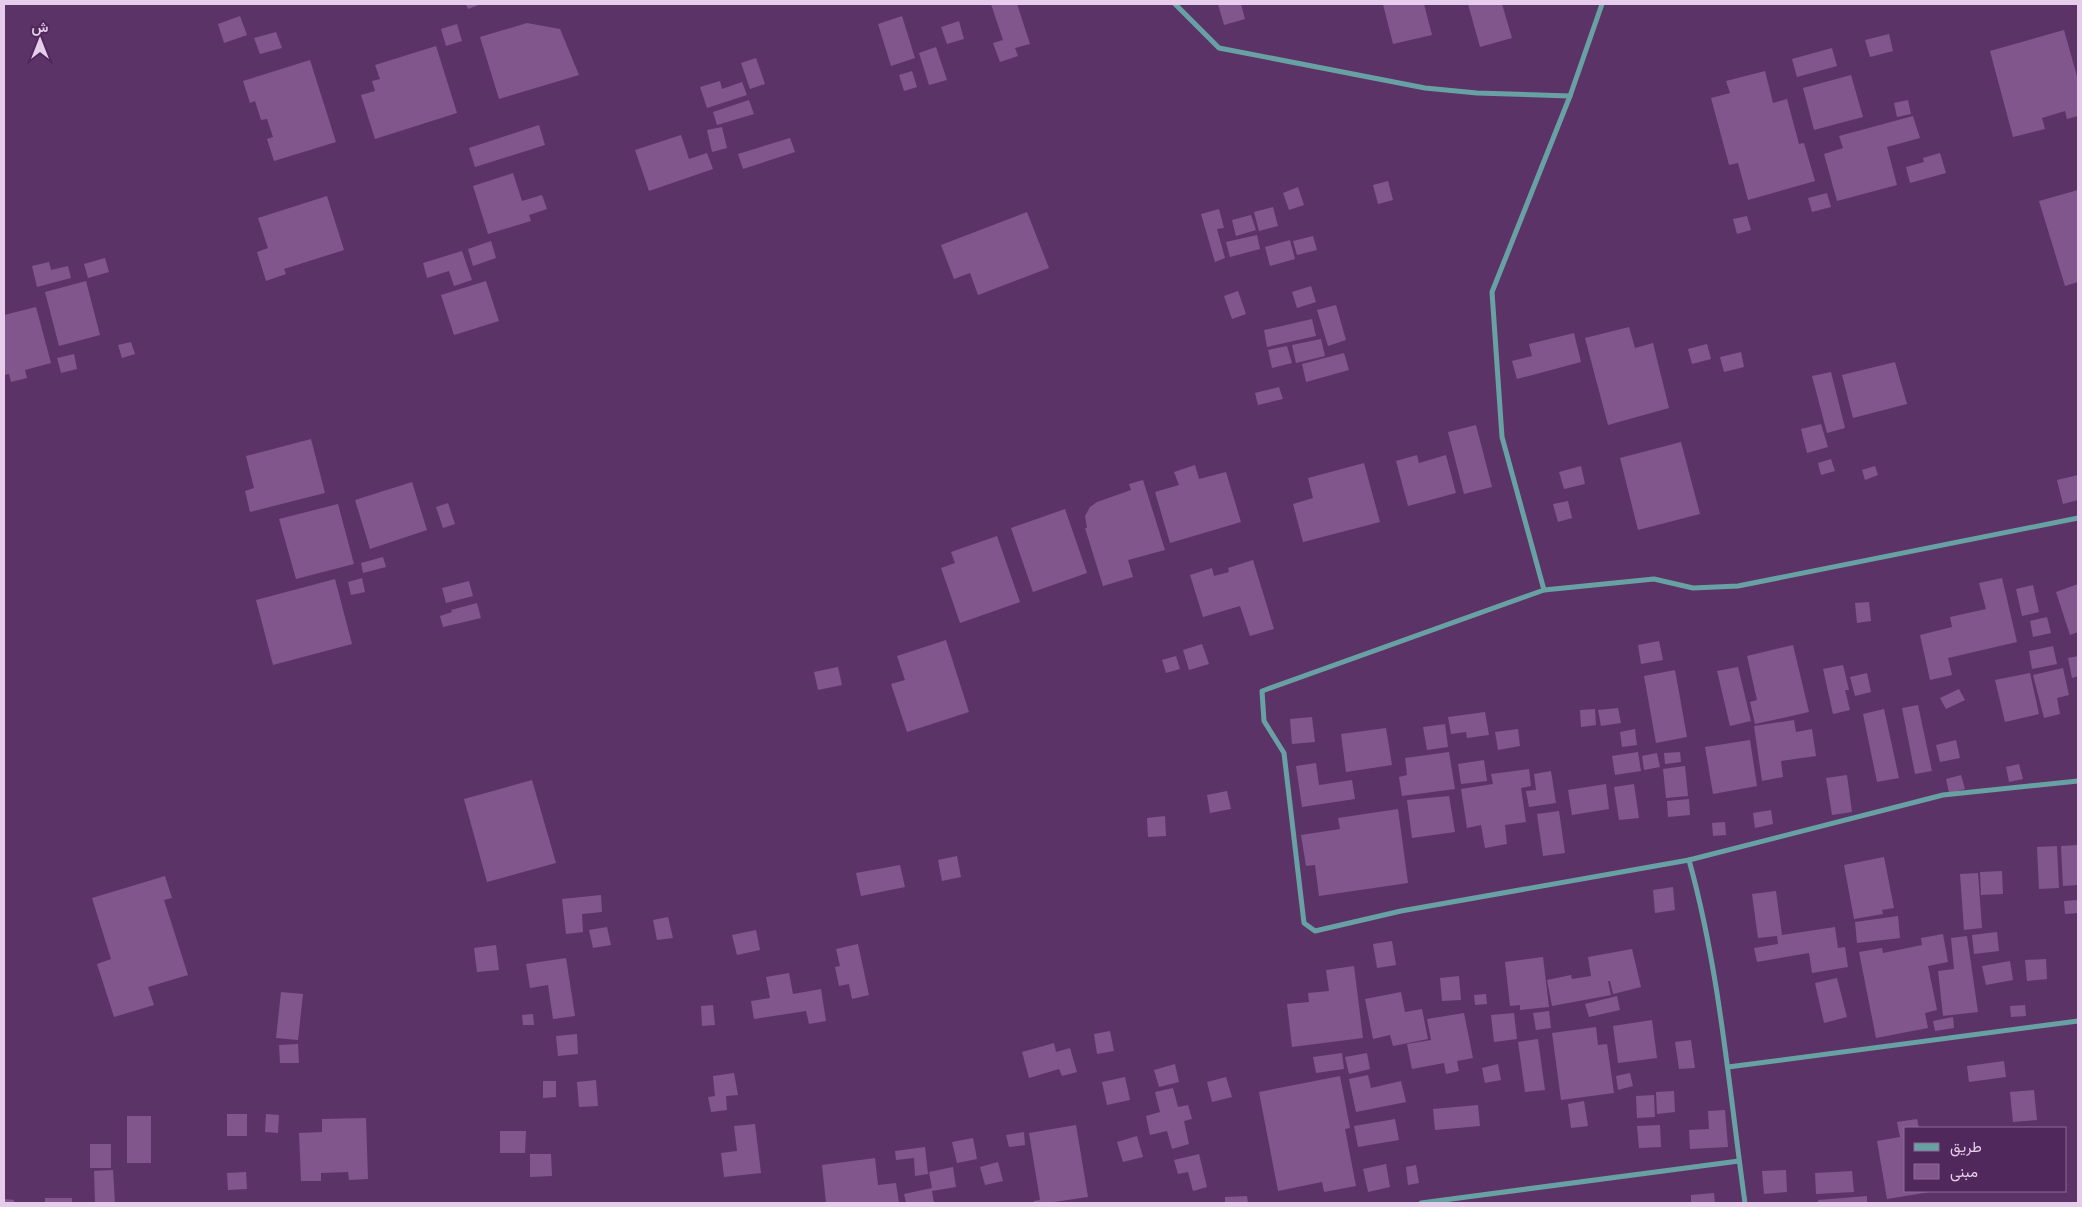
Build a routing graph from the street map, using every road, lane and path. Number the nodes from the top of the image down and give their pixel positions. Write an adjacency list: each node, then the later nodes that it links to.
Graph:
1 (1175, 4): 3 (street)
2 (1602, 4): 3 (street)
3 (1570, 96): 5 (street)
4 (2078, 518): 5 (street)
5 (1544, 590): 7 (street)
6 (2078, 781): 7 (street)
7 (1689, 860): 9 (street)
8 (2078, 1021): 9 (street)
9 (1728, 1067): 10 (street)
10 (1739, 1161): 11 (street); 12 (street)
11 (1421, 1203)
12 (1745, 1203)

